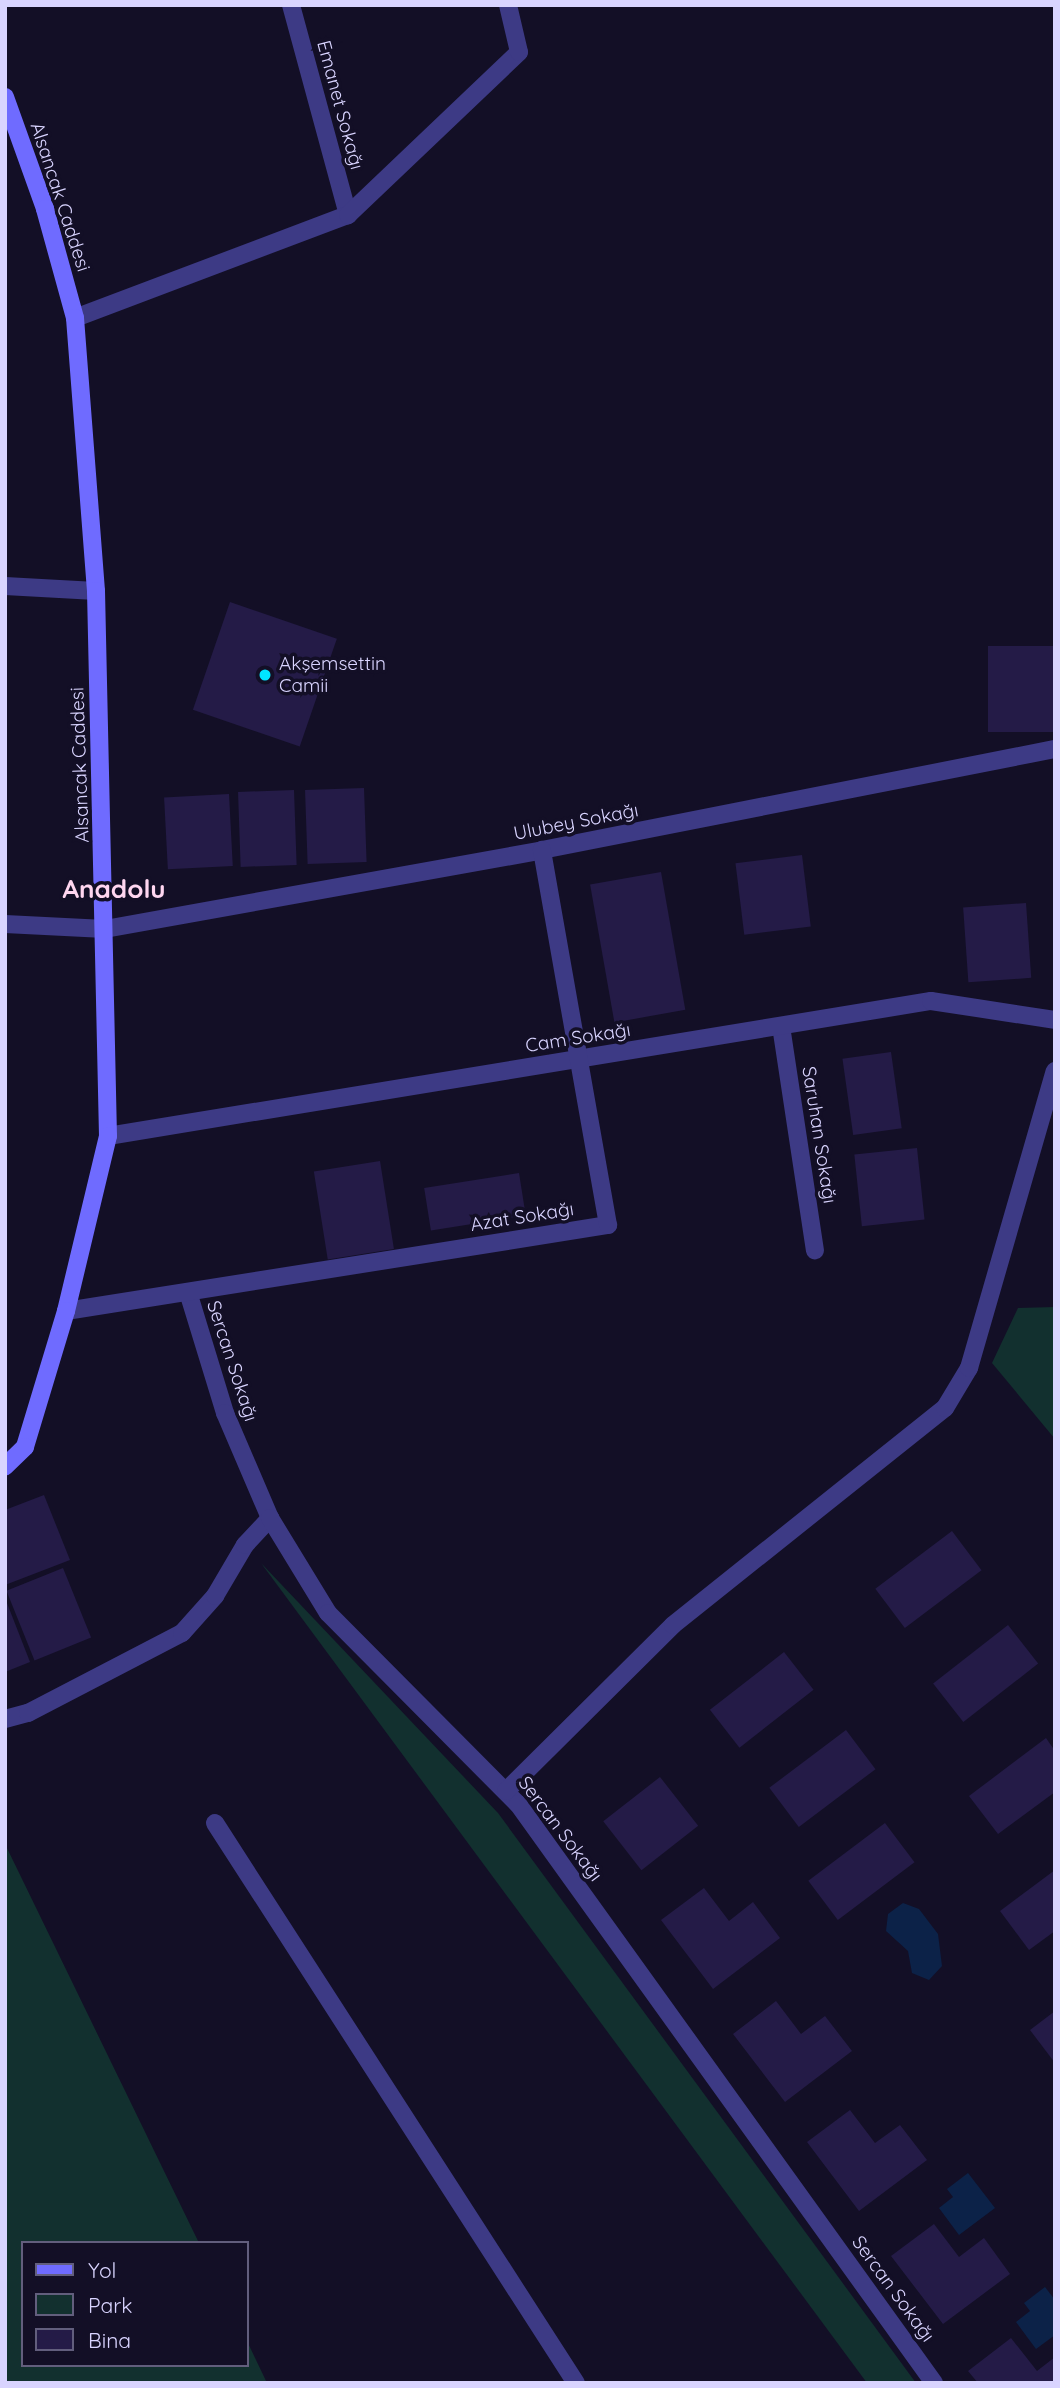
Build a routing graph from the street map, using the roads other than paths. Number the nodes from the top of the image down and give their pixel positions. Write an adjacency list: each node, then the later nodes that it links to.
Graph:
1 (291, 5): 4 (street, Emanet Sokağı)
2 (508, 5): 4 (street)
3 (5, 97): 5 (street, Alsancak Caddesi)
4 (348, 215): 5 (street)
5 (75, 318): 7 (street, Alsancak Caddesi)
6 (5, 586): 7 (street)
7 (96, 591): 11 (street, Alsancak Caddesi)
8 (1055, 748): 9 (street, Ulubey Sokağı)
9 (542, 850): 11 (street, Ulubey Sokağı); 14 (street, Azat Sokağı)
10 (5, 924): 11 (street, Ulubey Sokağı)
11 (104, 929): 16 (street, Alsancak Caddesi)
12 (1055, 1020): 13 (street, Cam Sokağı)
13 (781, 1026): 14 (street, Cam Sokağı); 17 (street, Saruhan Sokağı)
14 (579, 1059): 16 (street, Cam Sokağı); 18 (street, Azat Sokağı)
15 (1055, 1071): 23 (street)
16 (108, 1136): 19 (street, Alsancak Caddesi)
17 (816, 1250)
18 (188, 1292): 19 (street, Azat Sokağı); 21 (street, Sercan Sokağı)
19 (66, 1311): 20 (street, Alsancak Caddesi)
20 (5, 1466)
21 (270, 1518): 22 (street); 23 (street, Sercan Sokağı)
22 (5, 1719)
23 (506, 1791): 26 (street, Sercan Sokağı)
24 (215, 1823): 25 (street)
25 (576, 2383)
26 (934, 2383)

